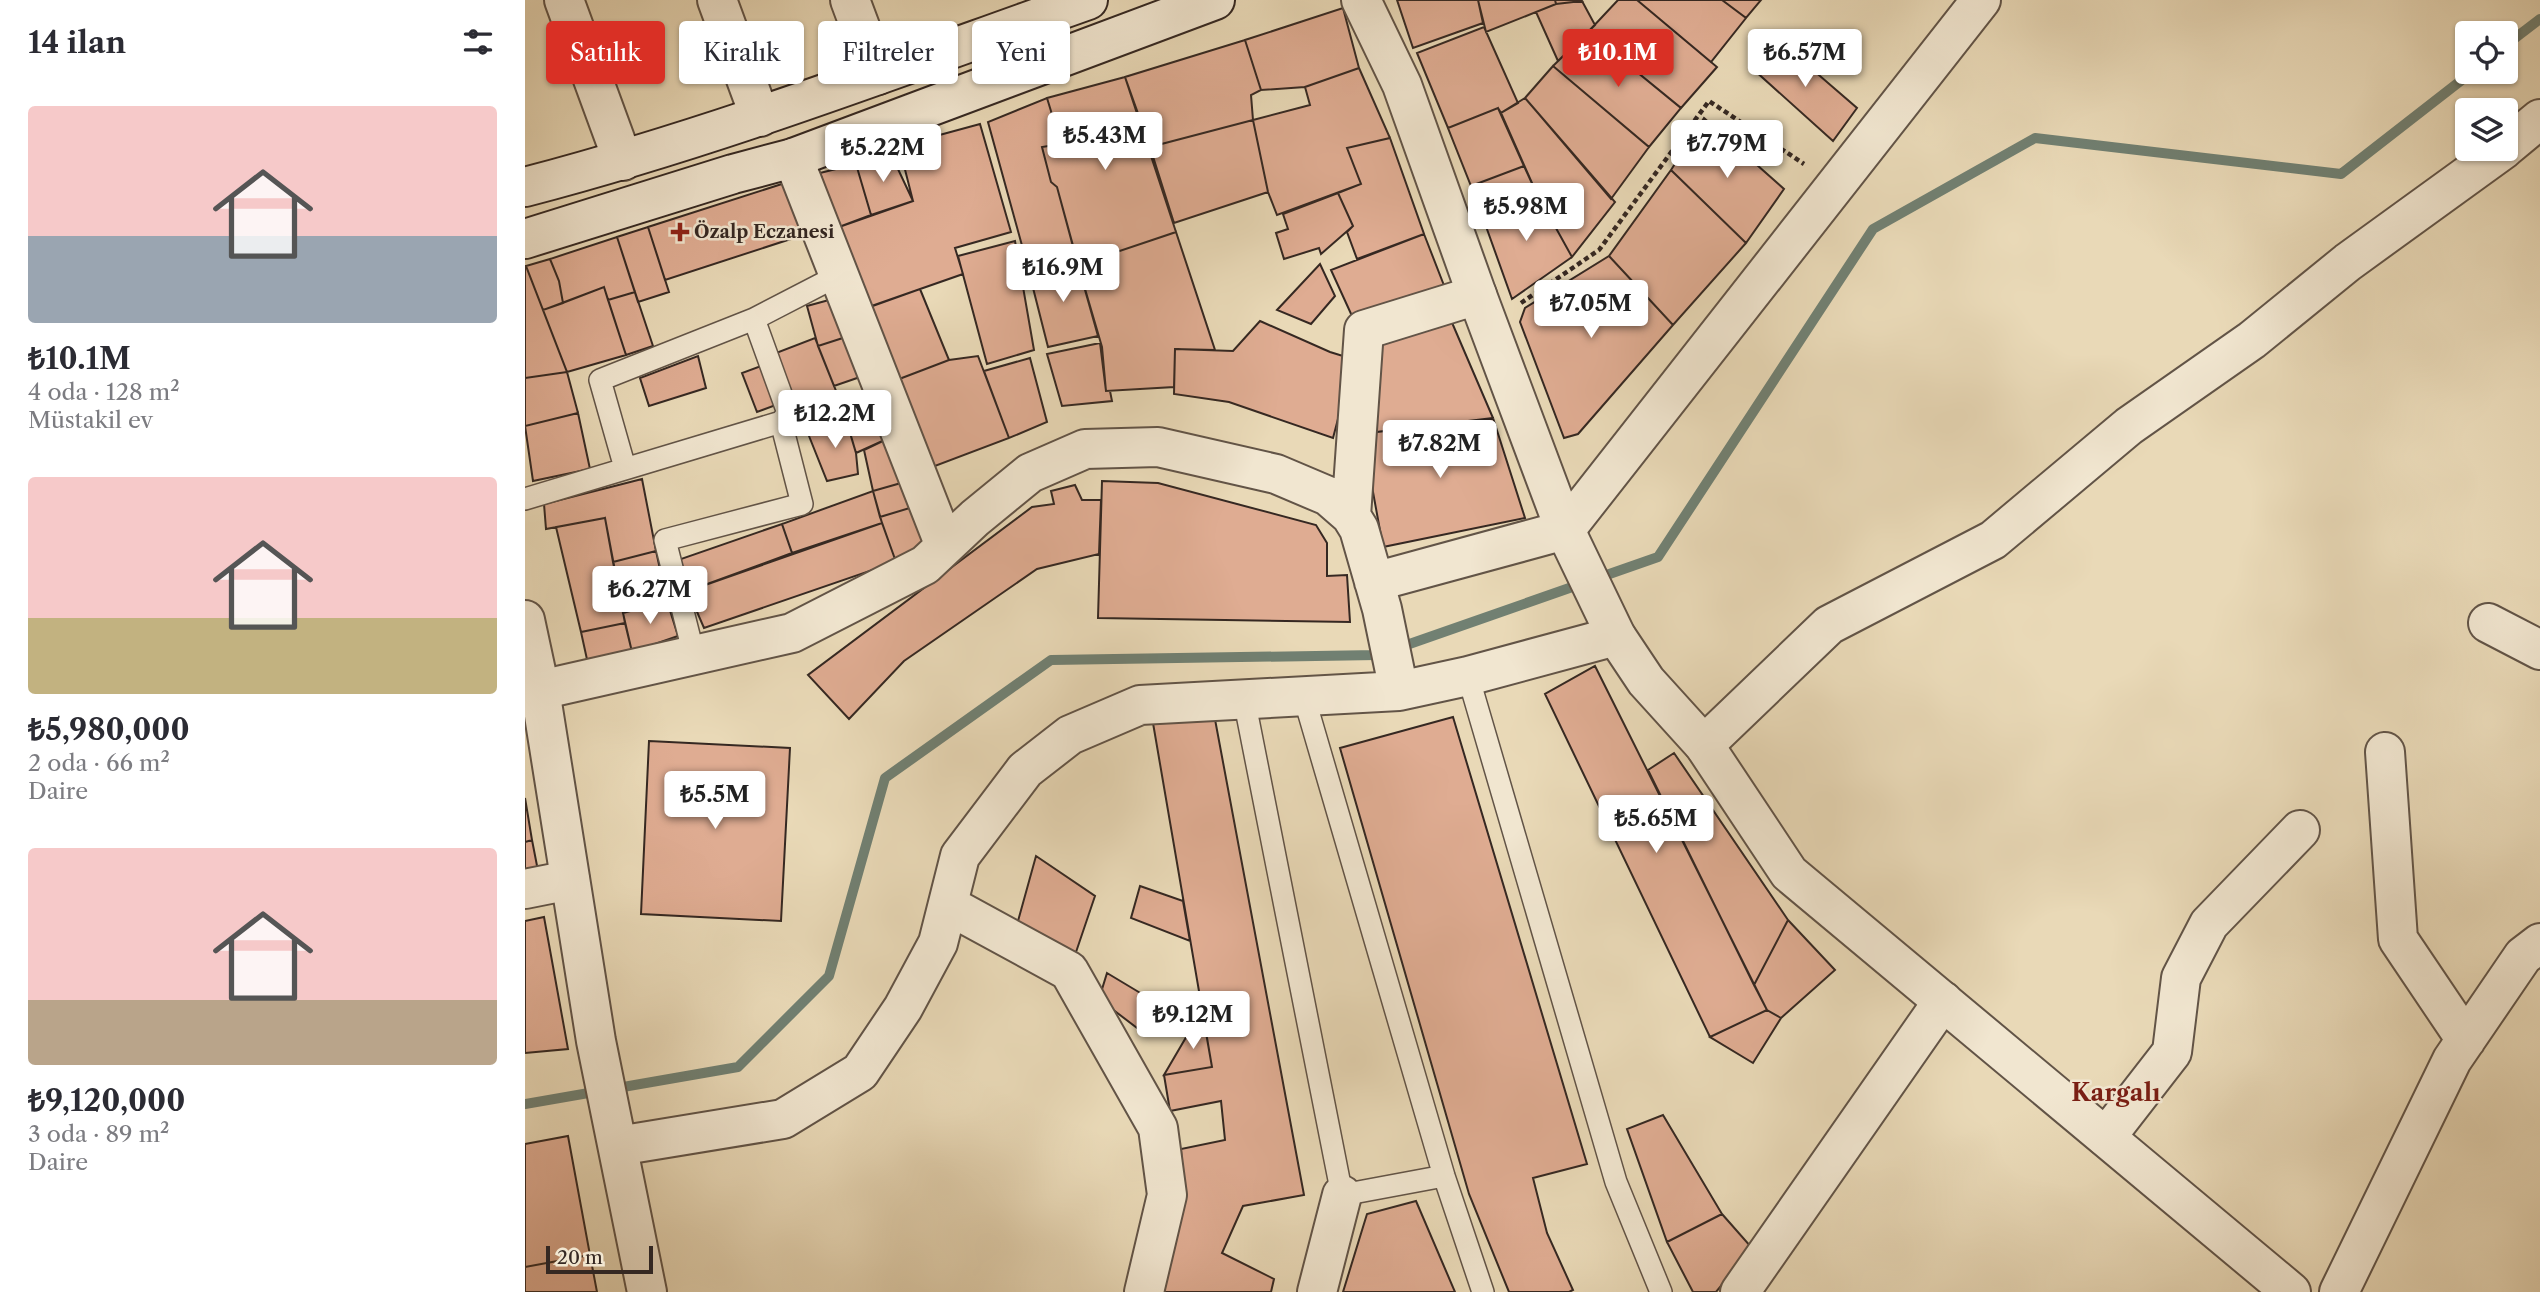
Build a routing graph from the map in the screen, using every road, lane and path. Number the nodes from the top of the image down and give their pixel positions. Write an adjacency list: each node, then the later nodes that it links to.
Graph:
1 (564, 0): 15 (street)
2 (717, 0): 11 (street)
3 (851, 0): 8 (street)
4 (1088, 0): 9 (street)
5 (1215, 0): 14 (street)
6 (1361, 0): 21 (street)
7 (1981, 0): 17 (street)
8 (859, 21)
9 (958, 46)
10 (853, 84): 11 (street)
11 (760, 117): 15 (street)
12 (2540, 119): 13 (street)
13 (2518, 137)
14 (793, 158): 19 (street); 20 (street)
15 (623, 161): 18 (street)
16 (2487, 161): 40 (street)
17 (1836, 185): 21 (path); 27 (street)
18 (525, 187)
19 (525, 239)
20 (839, 275): 22 (lane); 28 (street)
21 (1483, 311): 26 (street); 27 (street)
22 (754, 319): 23 (lane); 24 (lane)
23 (781, 422): 24 (lane); 34 (lane)
24 (625, 468): 25 (lane)
25 (525, 499)
26 (1351, 516): 28 (street); 29 (street)
27 (1565, 530): 29 (street); 32 (street)
28 (945, 546): 34 (street)
29 (1374, 582): 37 (street)
30 (525, 620): 36 (street)
31 (2488, 623): 33 (street)
32 (1616, 636): 35 (street); 40 (street)
33 (2540, 650)
34 (694, 656): 36 (street)
35 (1468, 676): 37 (street); 57 (lane)
36 (540, 690): 43 (street)
37 (1399, 691): 38 (street)
38 (1304, 697): 39 (street); 51 (lane)
39 (1244, 699): 45 (street); 52 (lane)
40 (1704, 745): 47 (street)
41 (2385, 752): 48 (street)
42 (2300, 830): 49 (street)
43 (570, 880): 44 (street); 50 (street)
44 (525, 889)
45 (948, 905): 50 (street); 54 (street)
46 (2540, 943): 48 (street)
47 (1943, 1001): 49 (street); 58 (street)
48 (2466, 1040): 60 (street)
49 (2106, 1137): 59 (street)
50 (617, 1138): 53 (street)
51 (1444, 1176): 52 (lane); 56 (lane)
52 (1342, 1195): 55 (street)
53 (647, 1292)
54 (1144, 1292)
55 (1317, 1292)
56 (1483, 1292)
57 (1661, 1292)
58 (1740, 1292)
59 (2291, 1292)
60 (2339, 1292)

